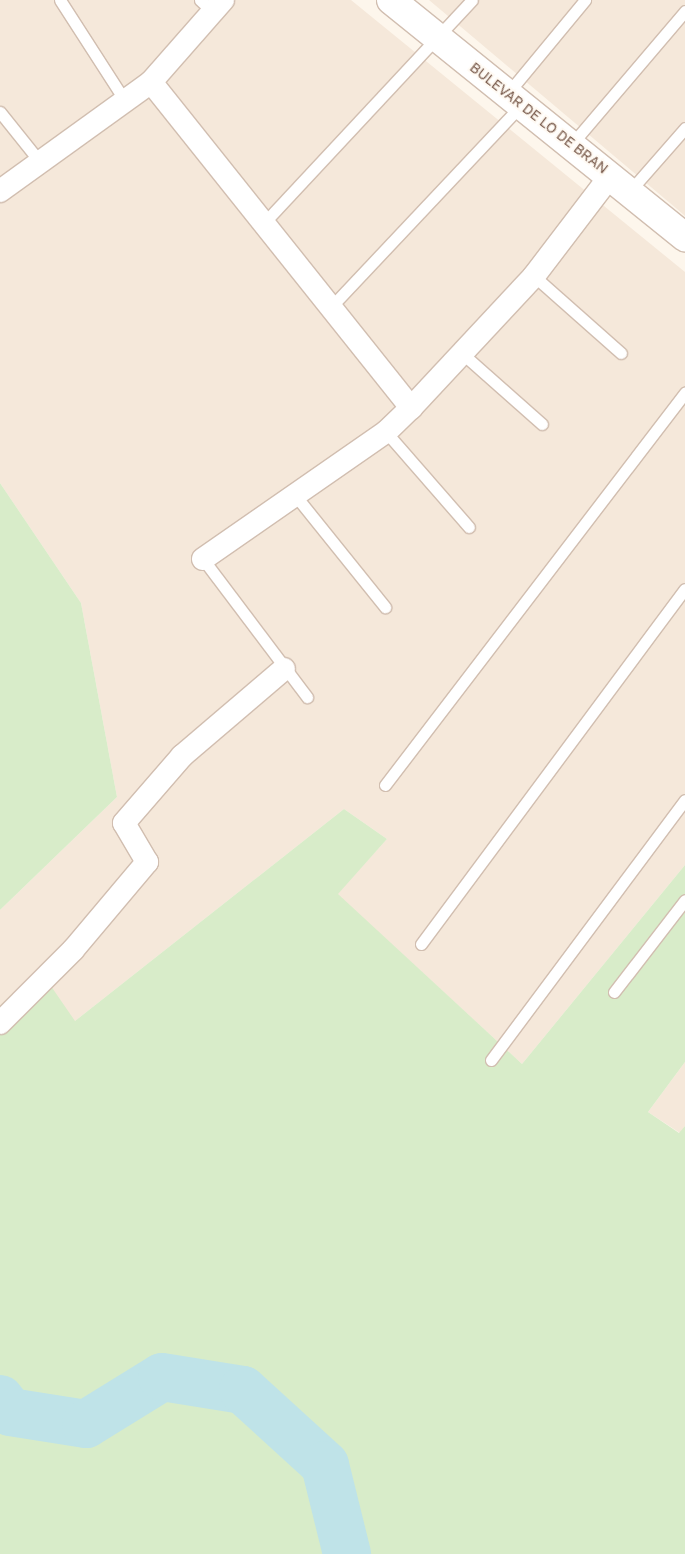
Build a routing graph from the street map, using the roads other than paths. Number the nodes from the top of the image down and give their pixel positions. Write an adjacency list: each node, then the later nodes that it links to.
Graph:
1 (60, 0): 10 (lane)
2 (391, 0): 7 (street, BULEVAR DE LO DE BRAN)
3 (472, 0): 7 (lane)
4 (585, 0): 9 (lane)
5 (212, 4): 8 (street)
6 (685, 11): 13 (lane)
7 (438, 38): 9 (street, BULEVAR DE LO DE BRAN); 17 (lane)
8 (151, 82): 10 (street); 17 (street)
9 (514, 99): 13 (street, BULEVAR DE LO DE BRAN); 20 (lane)
10 (124, 101): 14 (street)
11 (0, 112): 14 (lane)
12 (685, 128): 15 (lane)
13 (571, 145): 15 (street, BULEVAR DE LO DE BRAN)
14 (40, 162): 16 (street)
15 (620, 183): 18 (street, BULEVAR DE LO DE BRAN); 19 (street)
16 (0, 191)
17 (263, 224): 20 (street)
18 (685, 237)
19 (534, 276): 21 (lane); 22 (street)
20 (330, 308): 24 (street)
21 (620, 353)
22 (464, 355): 24 (street); 25 (lane)
23 (685, 393): 34 (lane)
24 (411, 408): 26 (street)
25 (542, 424)
26 (386, 432): 27 (street); 28 (lane)
27 (296, 495): 29 (street); 31 (lane)
28 (469, 527)
29 (203, 559): 32 (lane)
30 (685, 589): 37 (lane)
31 (385, 607)
32 (284, 669): 33 (lane); 39 (street)
33 (306, 697)
34 (385, 785)
35 (685, 800): 40 (lane)
36 (685, 900): 38 (lane)
37 (421, 944)
38 (614, 992)
39 (0, 1023)
40 (491, 1060)

